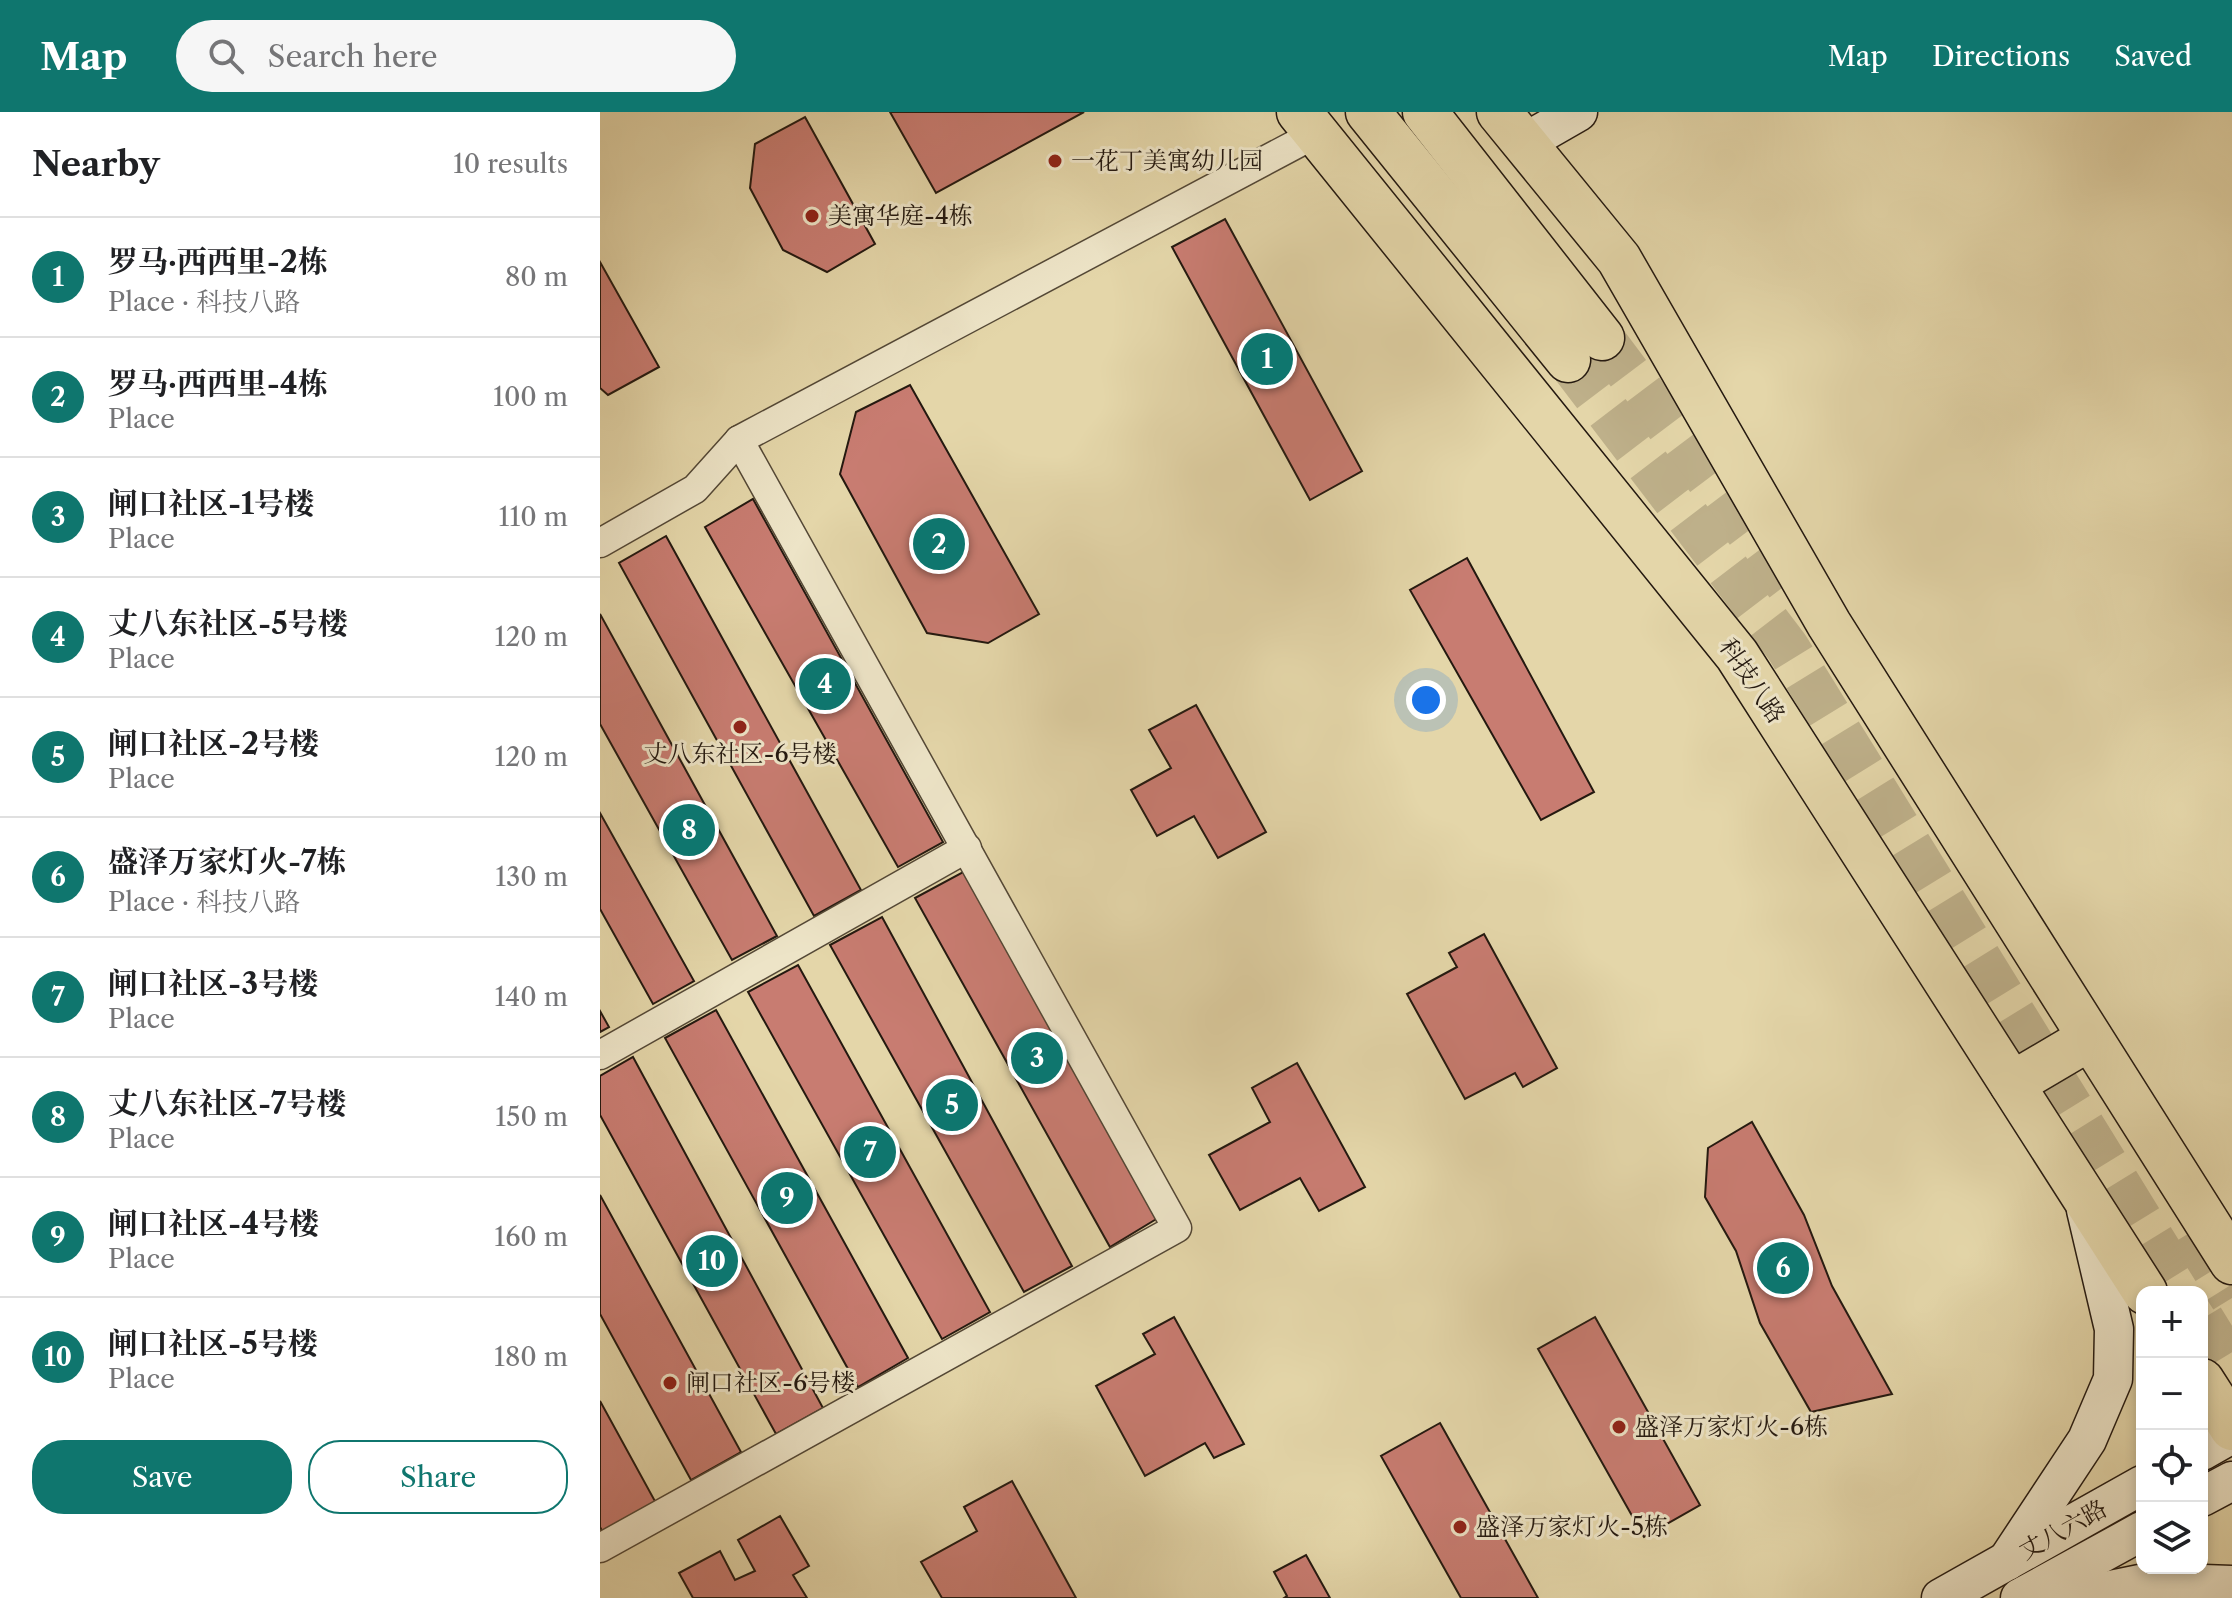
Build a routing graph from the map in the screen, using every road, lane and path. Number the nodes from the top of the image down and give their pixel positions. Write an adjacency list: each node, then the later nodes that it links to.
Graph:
1 (1368, 112): 2 (main road)
2 (1425, 112)
3 (1578, 112): 5 (main road)
4 (1308, 123): 6 (street); 11 (main road, 科技八路)
5 (1511, 128): 9 (main road)
6 (739, 440): 7 (street); 8 (street)
7 (600, 543)
8 (967, 848): 10 (street); 25 (street)
9 (2090, 1038): 11 (main road); 12 (main road)
10 (600, 1055)
11 (2012, 1084): 13 (main road, 科技八路)
12 (2180, 1179): 14 (main road); 15 (main road)
13 (2083, 1195): 16 (main road, 科技八路); 26 (main road)
14 (2232, 1237)
15 (2232, 1262)
16 (2141, 1286)
17 (2208, 1390): 18 (main road)
18 (2232, 1428)
19 (2232, 1434): 20 (main road)
20 (2208, 1448)
21 (2232, 1481): 23 (main road)
22 (2136, 1488): 26 (main road, 丈八六路)
23 (2208, 1494)
24 (2136, 1534): 29 (main road, 丈八六路)
25 (600, 1548)
26 (2007, 1561): 28 (main road, 丈八六路)
27 (2232, 1585): 30 (main road)
28 (1941, 1598)
29 (2020, 1598)
30 (2071, 1598)

